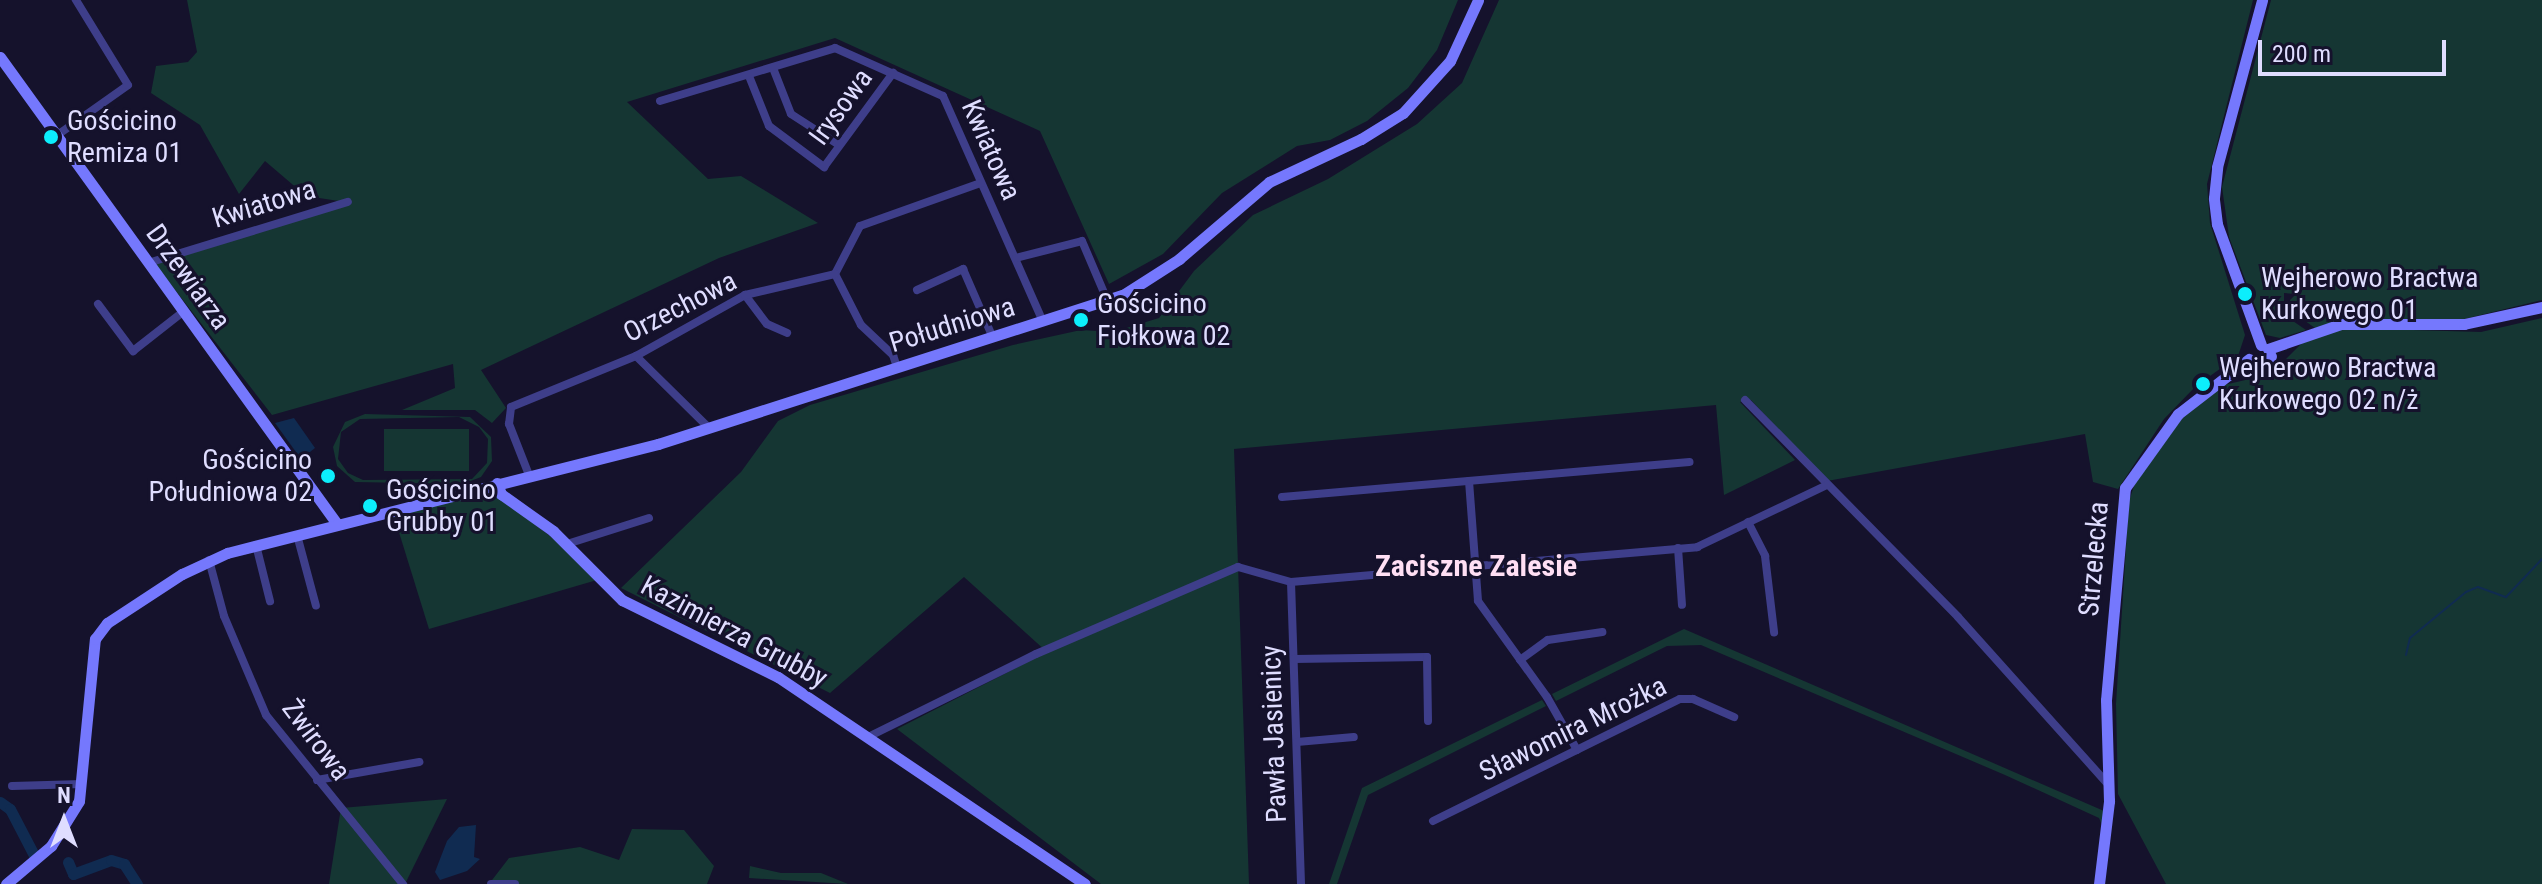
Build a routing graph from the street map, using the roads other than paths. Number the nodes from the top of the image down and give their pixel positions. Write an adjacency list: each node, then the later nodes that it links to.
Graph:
1 (76, 0): 9 (street)
2 (1478, 0): 18 (street, Południowa)
3 (2262, 0): 25 (street)
4 (0, 57): 9 (street, Drzewiarza)
5 (773, 68): 6 (street, Kwiatowa); 7 (street, Kwiatowa); 10 (street)
6 (893, 73): 10 (street, Irysowa); 11 (street, Kwiatowa)
7 (749, 76): 8 (street, Kwiatowa); 10 (street, Irysowa)
8 (660, 101)
9 (56, 136): 14 (street, Drzewiarza)
10 (839, 145)
11 (981, 183): 13 (street, Kwiatowa); 15 (street)
12 (348, 202): 14 (street, Kwiatowa)
13 (1016, 258): 18 (street); 22 (street, Kwiatowa)
14 (148, 263): 21 (street, Drzewiarza)
15 (835, 274): 17 (street, Orzechowa); 27 (street)
16 (917, 290): 24 (street)
17 (745, 295): 23 (street); 26 (street, Orzechowa)
18 (1108, 302): 22 (street, Południowa)
19 (98, 304): 21 (street)
20 (2542, 307): 25 (street, Strzelecka)
21 (183, 312): 38 (street, Drzewiarza)
22 (1043, 322): 24 (street, Południowa)
23 (787, 333)
24 (993, 338): 27 (street, Południowa)
25 (2259, 354): 62 (street, Strzelecka)
26 (636, 356): 29 (street); 31 (street, Orzechowa)
27 (897, 367): 29 (street, Południowa)
28 (1745, 400): 34 (street)
29 (708, 427): 31 (street, Południowa)
30 (1689, 462): 32 (street)
31 (529, 475): 33 (street, Południowa)
32 (1469, 481): 35 (street); 44 (street)
33 (497, 483): 38 (street, Południowa); 40 (street, Kazimierza Grubby)
34 (1827, 485): 37 (street); 62 (street)
35 (1282, 497)
36 (649, 518): 40 (street)
37 (1748, 522): 42 (street); 50 (street)
38 (337, 524): 39 (street, Południowa)
39 (297, 535): 41 (street, Południowa); 48 (street)
40 (567, 544): 55 (street, Kazimierza Grubby)
41 (256, 545): 43 (street, Południowa); 46 (street)
42 (1678, 548): 44 (street); 47 (street)
43 (209, 560): 60 (street, Żwirowa); 61 (street, Południowa)
44 (1476, 566): 45 (street); 52 (street)
45 (1291, 582): 51 (street, Pawła Jasienicy); 55 (street)
46 (270, 601)
47 (1682, 605)
48 (316, 606)
49 (1602, 632): 52 (street)
50 (1774, 632)
51 (1294, 659): 54 (street); 57 (street, Pawła Jasienicy)
52 (1520, 660): 58 (street)
53 (1734, 717): 58 (street, Sławomira Mrożka)
54 (1428, 721)
55 (868, 737): 69 (street, Kazimierza Grubby)
56 (1354, 737): 57 (street)
57 (1297, 742): 70 (street, Pawła Jasienicy)
58 (1577, 750): 64 (street, Sławomira Mrożka)
59 (419, 762): 60 (street)
60 (317, 780): 66 (street, Żwirowa)
61 (82, 784): 63 (street); 65 (street, Południowa)
62 (2109, 785): 71 (street, Strzelecka)
63 (12, 786)
64 (1433, 821)
65 (6, 884)
66 (403, 884)
67 (491, 884): 68 (street)
68 (515, 884)
69 (1085, 884)
70 (1301, 884)
71 (2099, 884)

